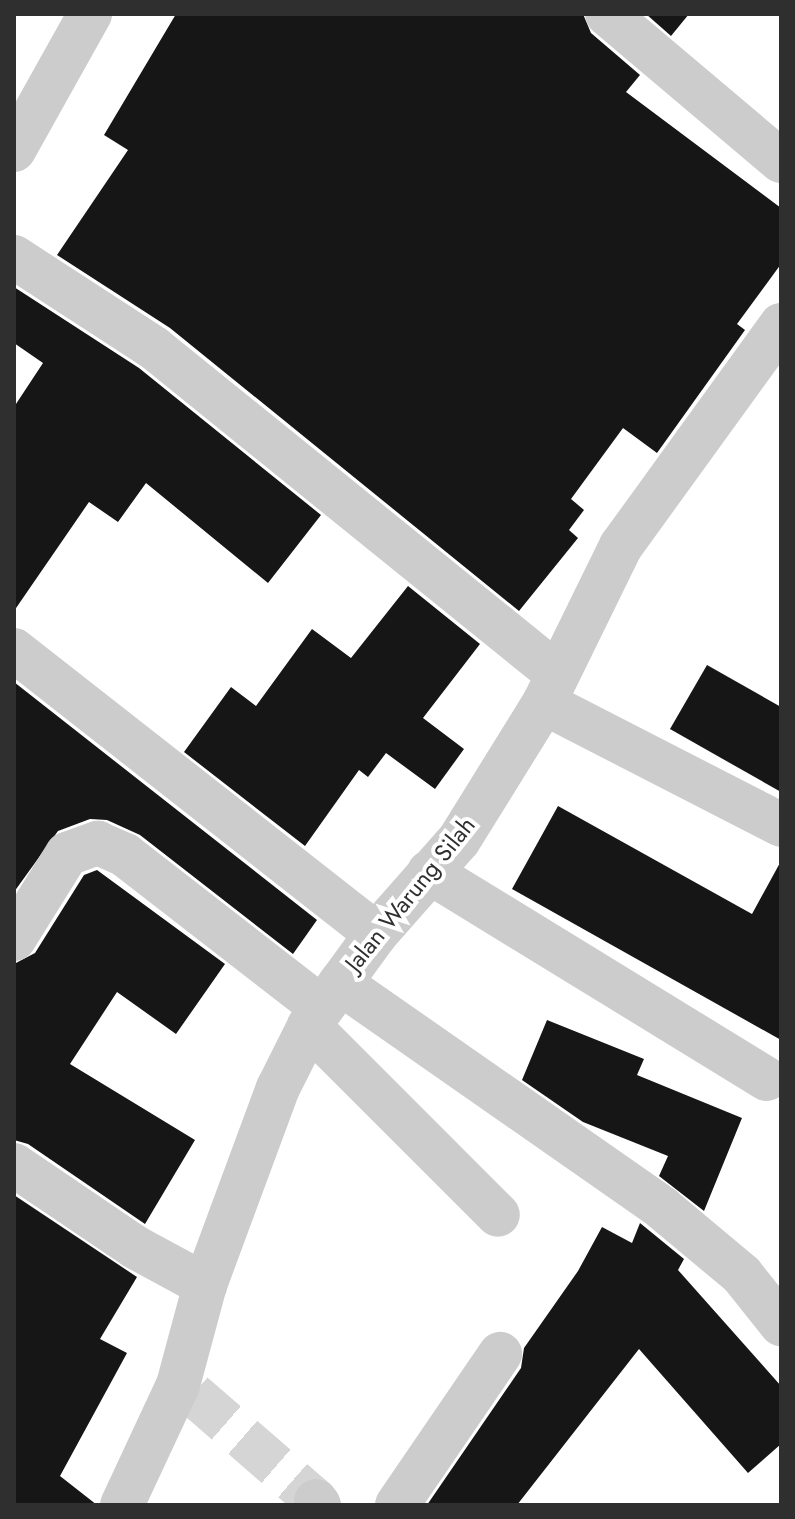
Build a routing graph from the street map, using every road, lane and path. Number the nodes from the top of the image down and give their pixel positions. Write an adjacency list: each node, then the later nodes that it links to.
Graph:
1 (90, 14): 3 (street)
2 (607, 14): 4 (street)
3 (14, 150)
4 (781, 161)
5 (14, 257): 8 (street)
6 (781, 325): 8 (street, Jalan Warung Silah)
7 (14, 650): 11 (street)
8 (550, 688): 9 (street); 10 (street, Jalan Warung Silah)
9 (781, 825)
10 (429, 872): 11 (street, Jalan Warung Silah); 14 (street)
11 (376, 934): 13 (street, Jalan Warung Silah)
12 (14, 939): 13 (street)
13 (324, 1006): 16 (street); 17 (street, Jalan Warung Silah); 18 (street)
14 (767, 1079)
15 (14, 1165): 17 (street)
16 (498, 1215)
17 (205, 1285): 20 (street, Jalan Warung Silah)
18 (781, 1324)
19 (500, 1354): 21 (street)
20 (122, 1505)
21 (397, 1505)

